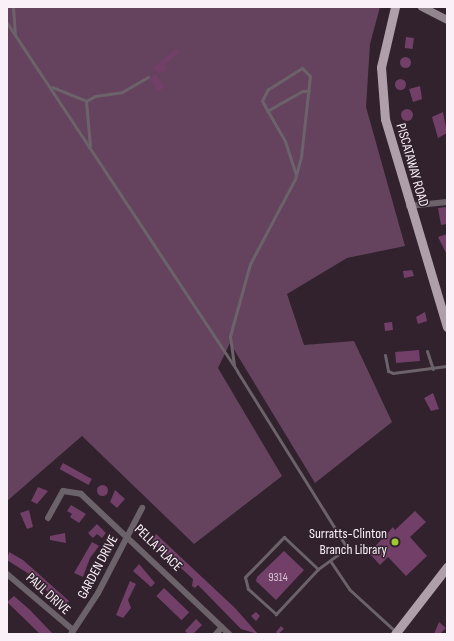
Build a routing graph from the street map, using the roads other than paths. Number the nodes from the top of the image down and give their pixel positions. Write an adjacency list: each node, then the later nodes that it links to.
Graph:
1 (13, 7): 6 (lane)
2 (395, 7): 15 (main road, PISCATAWAY ROAD)
3 (424, 8): 4 (main road)
4 (447, 20)
5 (7, 23): 6 (lane)
6 (15, 35): 8 (lane)
7 (148, 77): 10 (lane)
8 (50, 86): 10 (lane); 12 (lane)
9 (309, 91): 11 (lane); 11 (lane); 13 (lane)
10 (86, 101): 12 (lane)
11 (267, 111): 13 (lane)
12 (91, 148): 20 (lane)
13 (296, 174): 20 (lane)
14 (447, 202): 15 (street)
15 (409, 206): 16 (main road, PISCATAWAY ROAD)
16 (447, 325)
17 (427, 351): 21 (lane)
18 (385, 355): 21 (lane)
19 (447, 366): 21 (lane)
20 (234, 367): 25 (lane)
21 (433, 369)
22 (142, 508): 24 (street, GARDEN DRIVE)
23 (48, 518): 24 (street, PELLA PLACE)
24 (128, 536): 29 (street, PELLA PLACE); 30 (street, GARDEN DRIVE)
25 (331, 562): 27 (lane); 31 (lane)
26 (447, 567): 31 (main road)
27 (318, 569): 27 (lane)
28 (7, 574): 30 (street, PAUL DRIVE)
29 (222, 627): 32 (street); 33 (street, PELLA PLACE)
30 (72, 632)
31 (397, 633)
32 (216, 634)
33 (229, 634)

